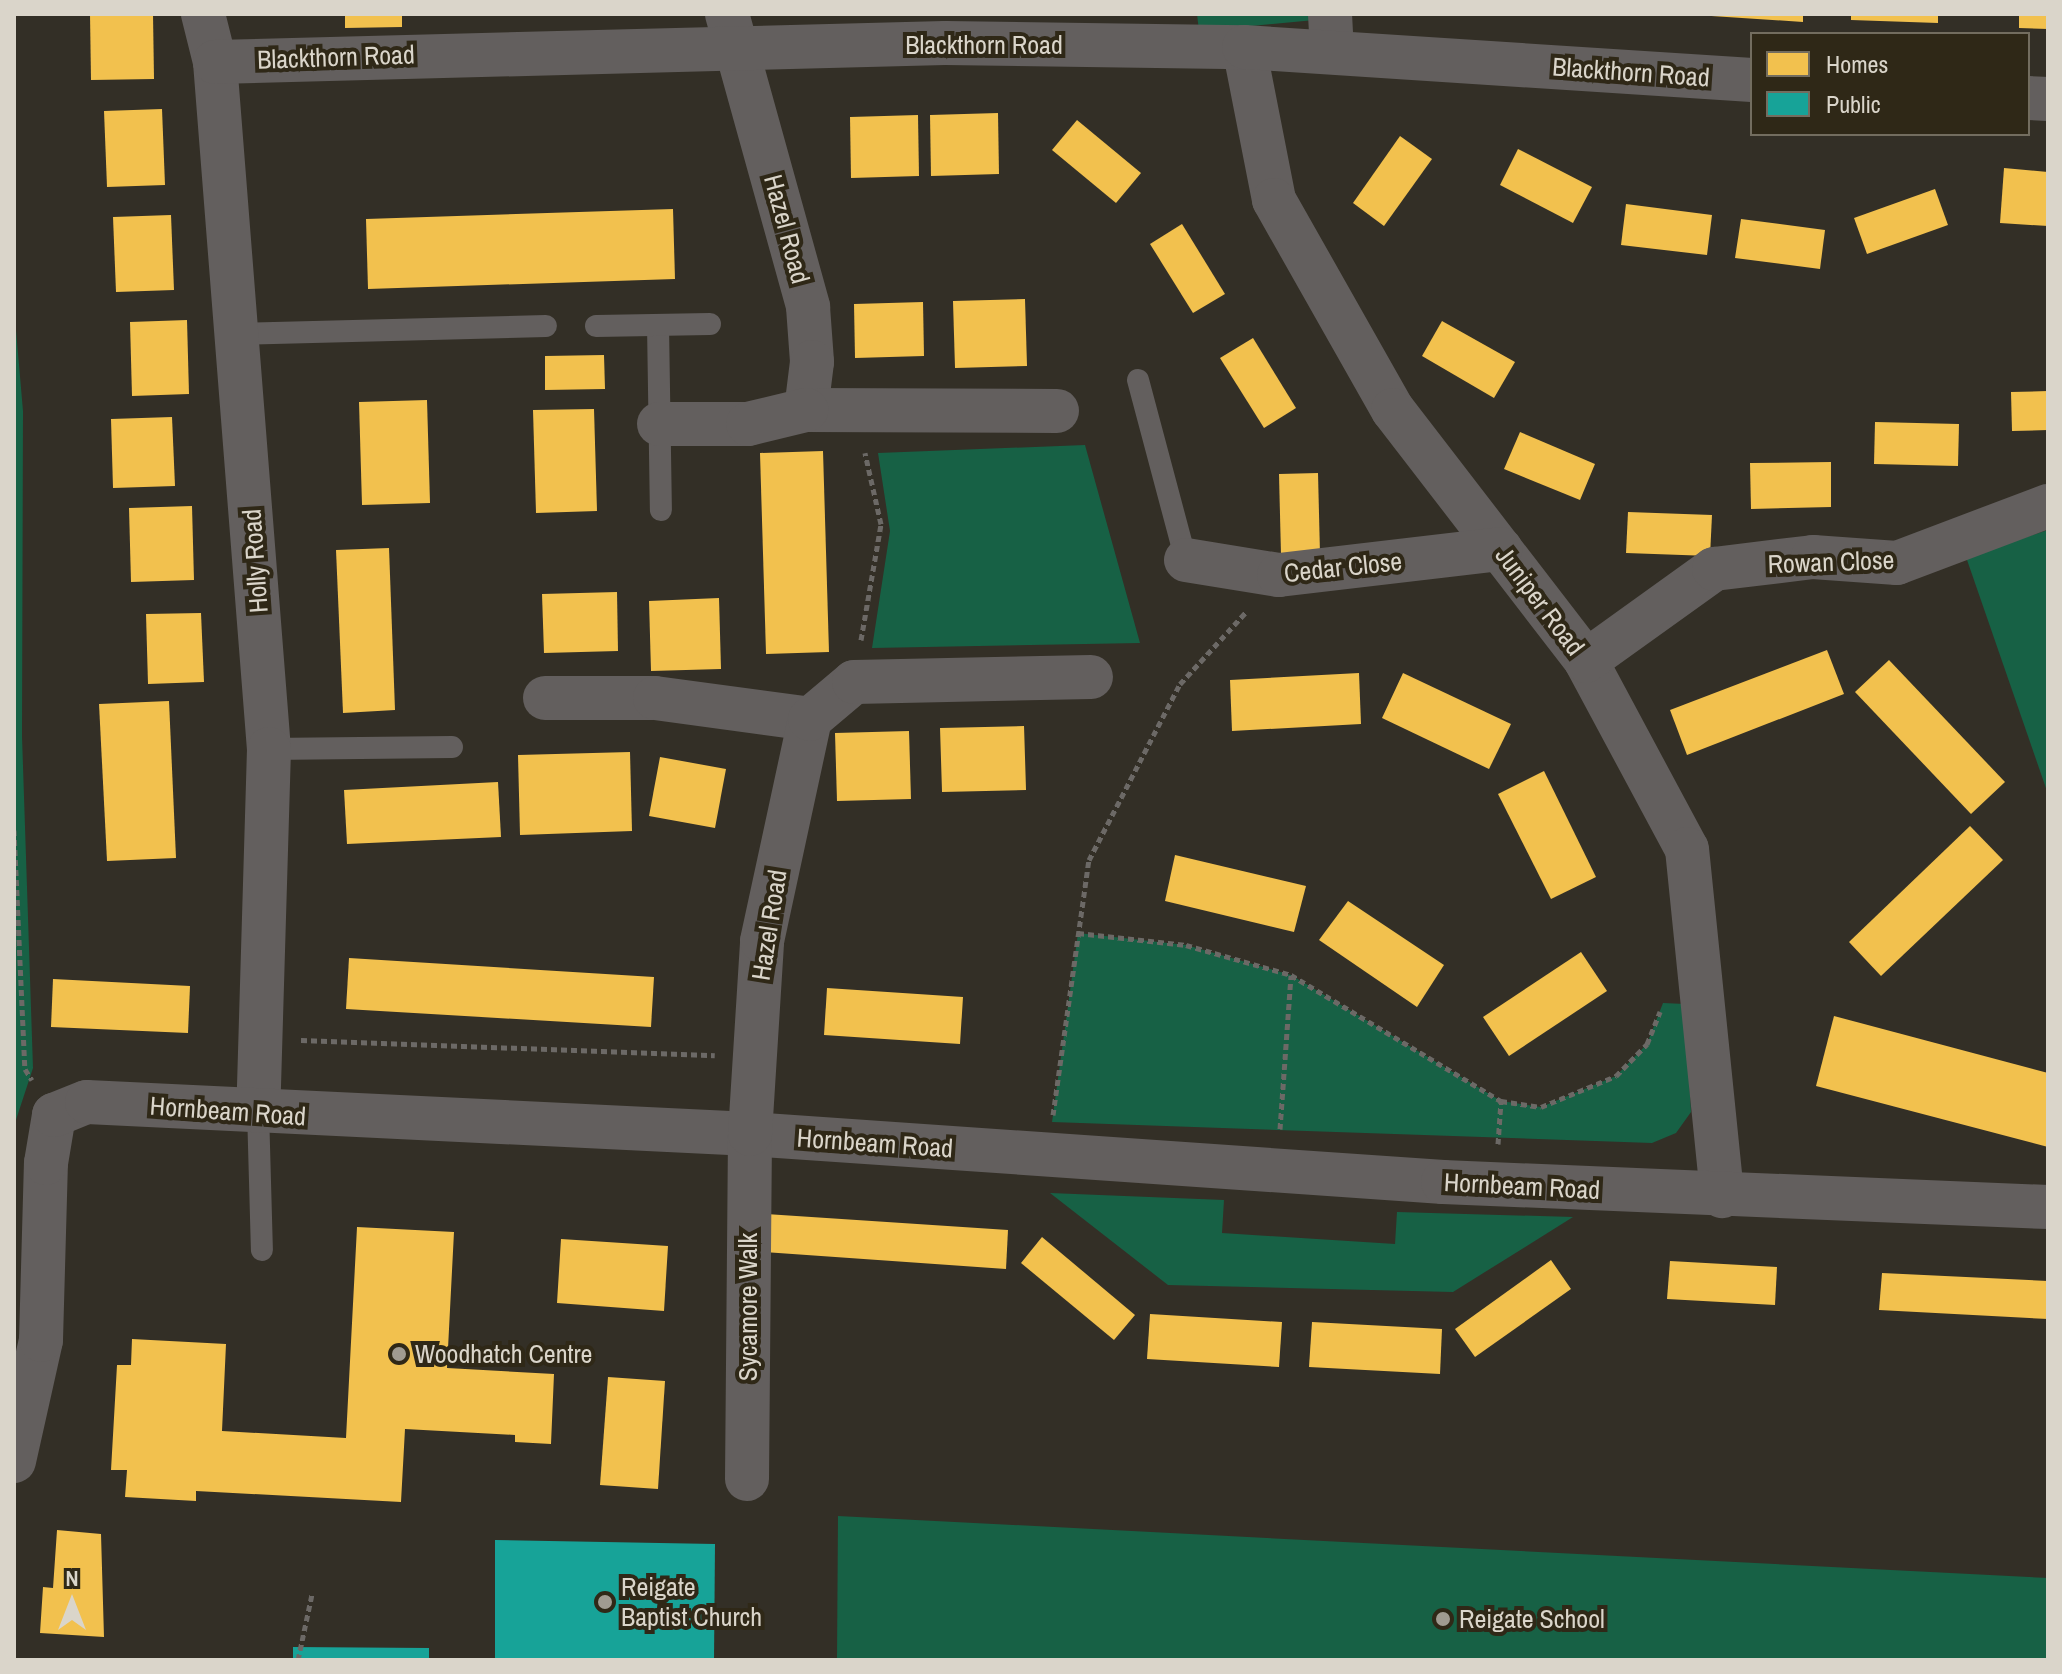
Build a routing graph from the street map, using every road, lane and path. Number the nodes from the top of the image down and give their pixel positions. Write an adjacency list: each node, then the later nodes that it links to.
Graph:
1 (203, 14): 6 (street, Holly Road)
2 (1185, 30): 3 (street, Blackthorn Road); 5 (street, Blackthorn Road)
3 (733, 33): 6 (street, Blackthorn Road); 14 (street, Hazel Road)
4 (1331, 33): 5 (street, Blackthorn Road); 7 (street, Blackthorn Road)
5 (1244, 47): 20 (street, Juniper Road)
6 (215, 62): 12 (street, Holly Road)
7 (1750, 80)
8 (710, 324): 9 (lane)
9 (658, 325): 11 (lane); 17 (lane)
10 (546, 326): 12 (lane)
11 (596, 326)
12 (239, 334): 29 (street, Holly Road)
13 (1138, 380): 21 (lane)
14 (806, 410): 16 (street); 17 (street)
15 (1057, 411): 16 (street)
16 (856, 413): 25 (path)
17 (659, 424): 19 (lane)
18 (2048, 506): 23 (street, Rowan Close)
19 (661, 510)
20 (1500, 549): 22 (street, Cedar Close); 23 (street, Juniper Road)
21 (1186, 560): 22 (street, Cedar Close)
22 (1279, 575): 31 (path)
23 (1586, 661): 33 (street, Juniper Road)
24 (1091, 677): 25 (street)
25 (854, 682): 27 (street)
26 (545, 698): 27 (street)
27 (810, 719): 35 (street, Hazel Road)
28 (452, 747): 29 (lane)
29 (269, 749): 34 (street, Holly Road)
30 (14, 830): 37 (path)
31 (1078, 933): 32 (path); 39 (path)
32 (1291, 975): 33 (path); 40 (path)
33 (1703, 1005): 41 (street, Juniper Road)
34 (264, 1039): 35 (path); 36 (street, Holly Road)
35 (754, 1056): 38 (street, Hazel Road)
36 (258, 1110): 37 (street, Hornbeam Road); 38 (street, Hornbeam Road); 43 (lane)
37 (54, 1115): 44 (street)
38 (750, 1134): 39 (street, Hornbeam Road); 45 (street, Sycamore Walk)
39 (1047, 1156): 40 (street, Hornbeam Road)
40 (1277, 1171): 41 (street, Hornbeam Road)
41 (1722, 1196): 42 (street, Hornbeam Road)
42 (2048, 1207)
43 (262, 1250)
44 (14, 1461)
45 (747, 1479)
46 (312, 1594): 47 (path)
47 (298, 1660)

